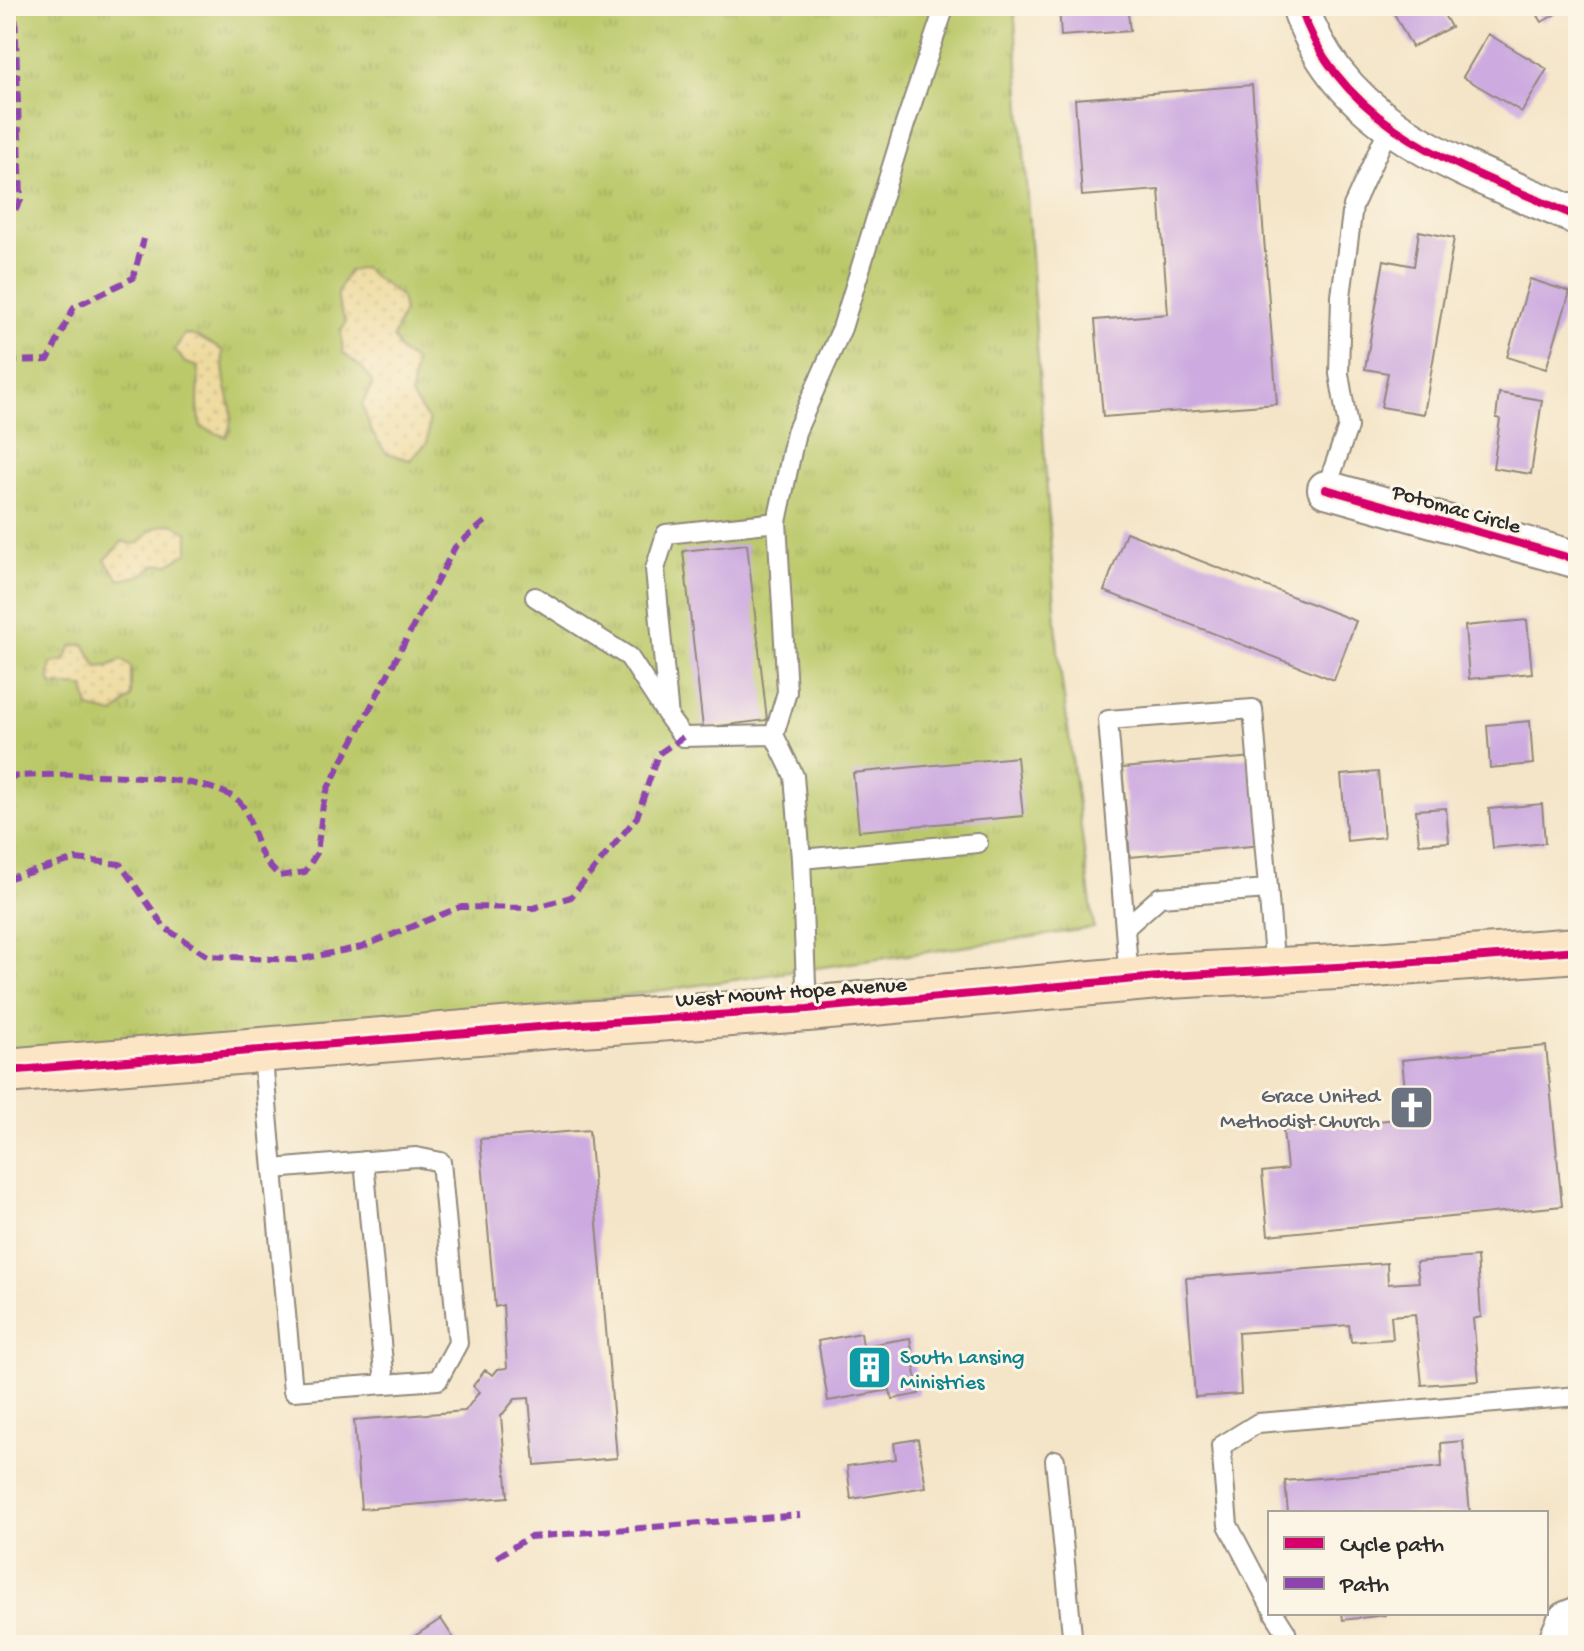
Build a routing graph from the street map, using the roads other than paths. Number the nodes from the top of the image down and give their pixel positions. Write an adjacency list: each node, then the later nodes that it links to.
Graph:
1 (945, 6): 6 (lane)
2 (1300, 6): 3 (street)
3 (1389, 127): 4 (street); 5 (lane)
4 (1578, 217)
5 (1326, 489): 7 (street, Potomac Circle)
6 (777, 522): 9 (lane); 10 (lane)
7 (1578, 560)
8 (535, 597): 9 (lane)
9 (669, 718): 10 (lane)
10 (774, 735): 12 (lane)
11 (978, 843): 12 (lane)
12 (801, 859): 18 (lane)
13 (1268, 889): 14 (lane); 14 (lane); 16 (lane)
14 (1125, 928): 17 (lane)
15 (1578, 950): 16 (street, West Mount Hope Avenue)
16 (1275, 970): 17 (street, West Mount Hope Avenue)
17 (1129, 979): 18 (street, West Mount Hope Avenue)
18 (807, 1009): 19 (street, West Mount Hope Avenue)
19 (262, 1048): 20 (street, West Mount Hope Avenue); 22 (lane)
20 (6, 1071)
21 (364, 1161): 22 (lane); 23 (lane); 23 (lane)
22 (273, 1169): 23 (lane)
23 (385, 1384)
24 (1578, 1396): 26 (lane)
25 (1055, 1460): 29 (lane)
26 (1268, 1601)
27 (1275, 1615): 30 (lane)
28 (1578, 1615): 31 (street)
29 (1073, 1645)
30 (1288, 1645)
31 (1555, 1645)

